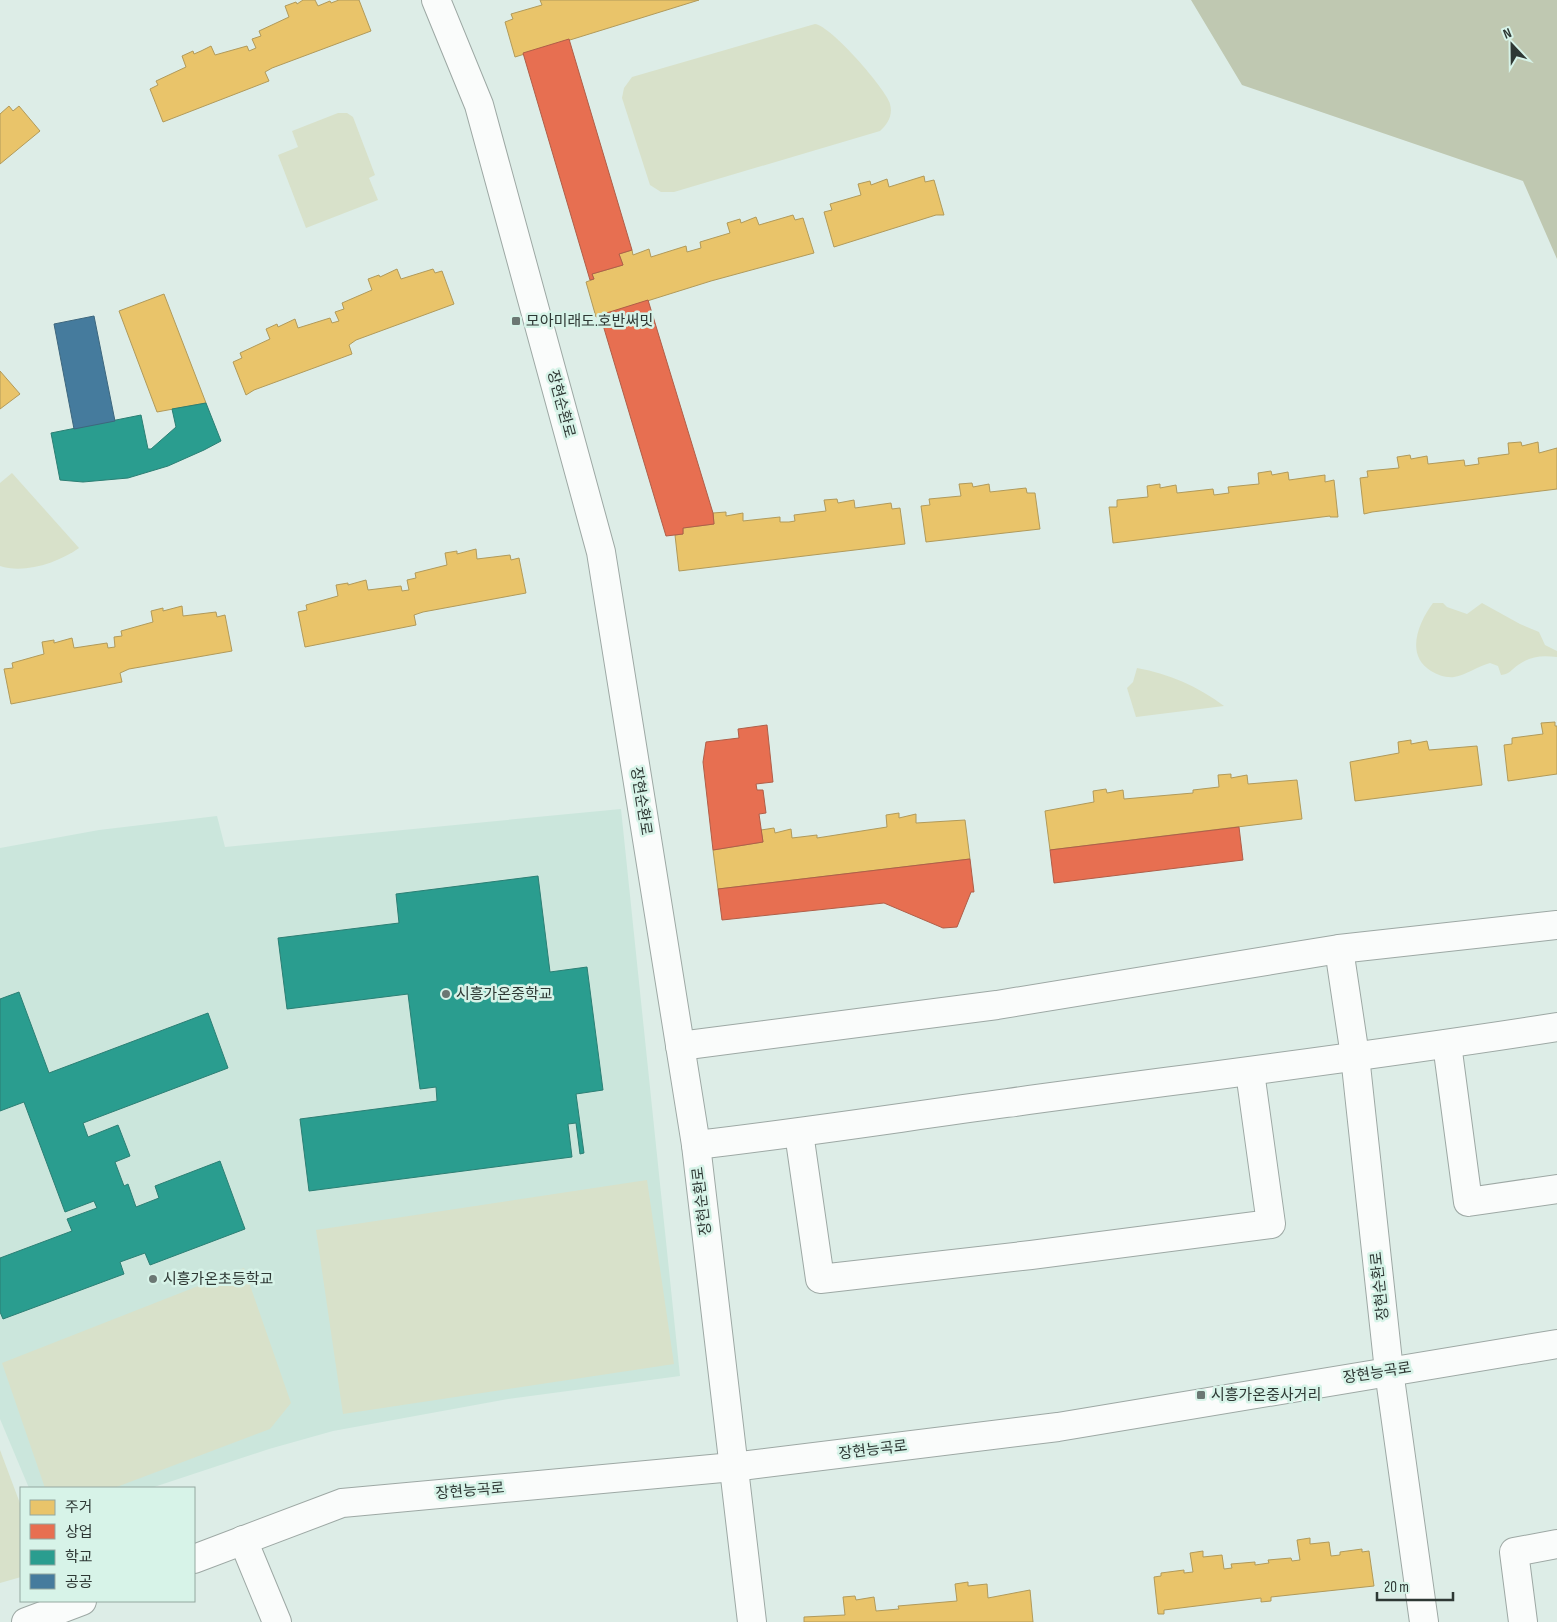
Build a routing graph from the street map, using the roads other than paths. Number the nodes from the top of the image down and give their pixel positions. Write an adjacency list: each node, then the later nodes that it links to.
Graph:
1 (436, 0): 6 (street, 장현순환로)
2 (1557, 925): 3 (street)
3 (1339, 949): 6 (street); 7 (street, 장현순환로)
4 (1557, 1026): 5 (street)
5 (1447, 1044): 7 (street); 11 (street)
6 (680, 1046): 10 (street, 장현순환로)
7 (1355, 1056): 8 (street); 13 (street, 장현순환로)
8 (1250, 1072): 9 (street); 9 (street)
9 (799, 1134): 10 (street)
10 (696, 1145): 14 (street, 장현순환로)
11 (1557, 1189)
12 (1557, 1344): 13 (street, 장현능곡로)
13 (1389, 1371): 14 (street, 장현능곡로); 22 (street, 장현순환로)
14 (733, 1467): 15 (street, 장현능곡로); 21 (street, 장현순환로)
15 (243, 1540): 17 (street, 장현능곡로); 20 (street)
16 (1557, 1544): 23 (street)
17 (195, 1558)
18 (79, 1602): 19 (street)
19 (26, 1622)
20 (277, 1622)
21 (752, 1622)
22 (1424, 1622)
23 (1523, 1622)

